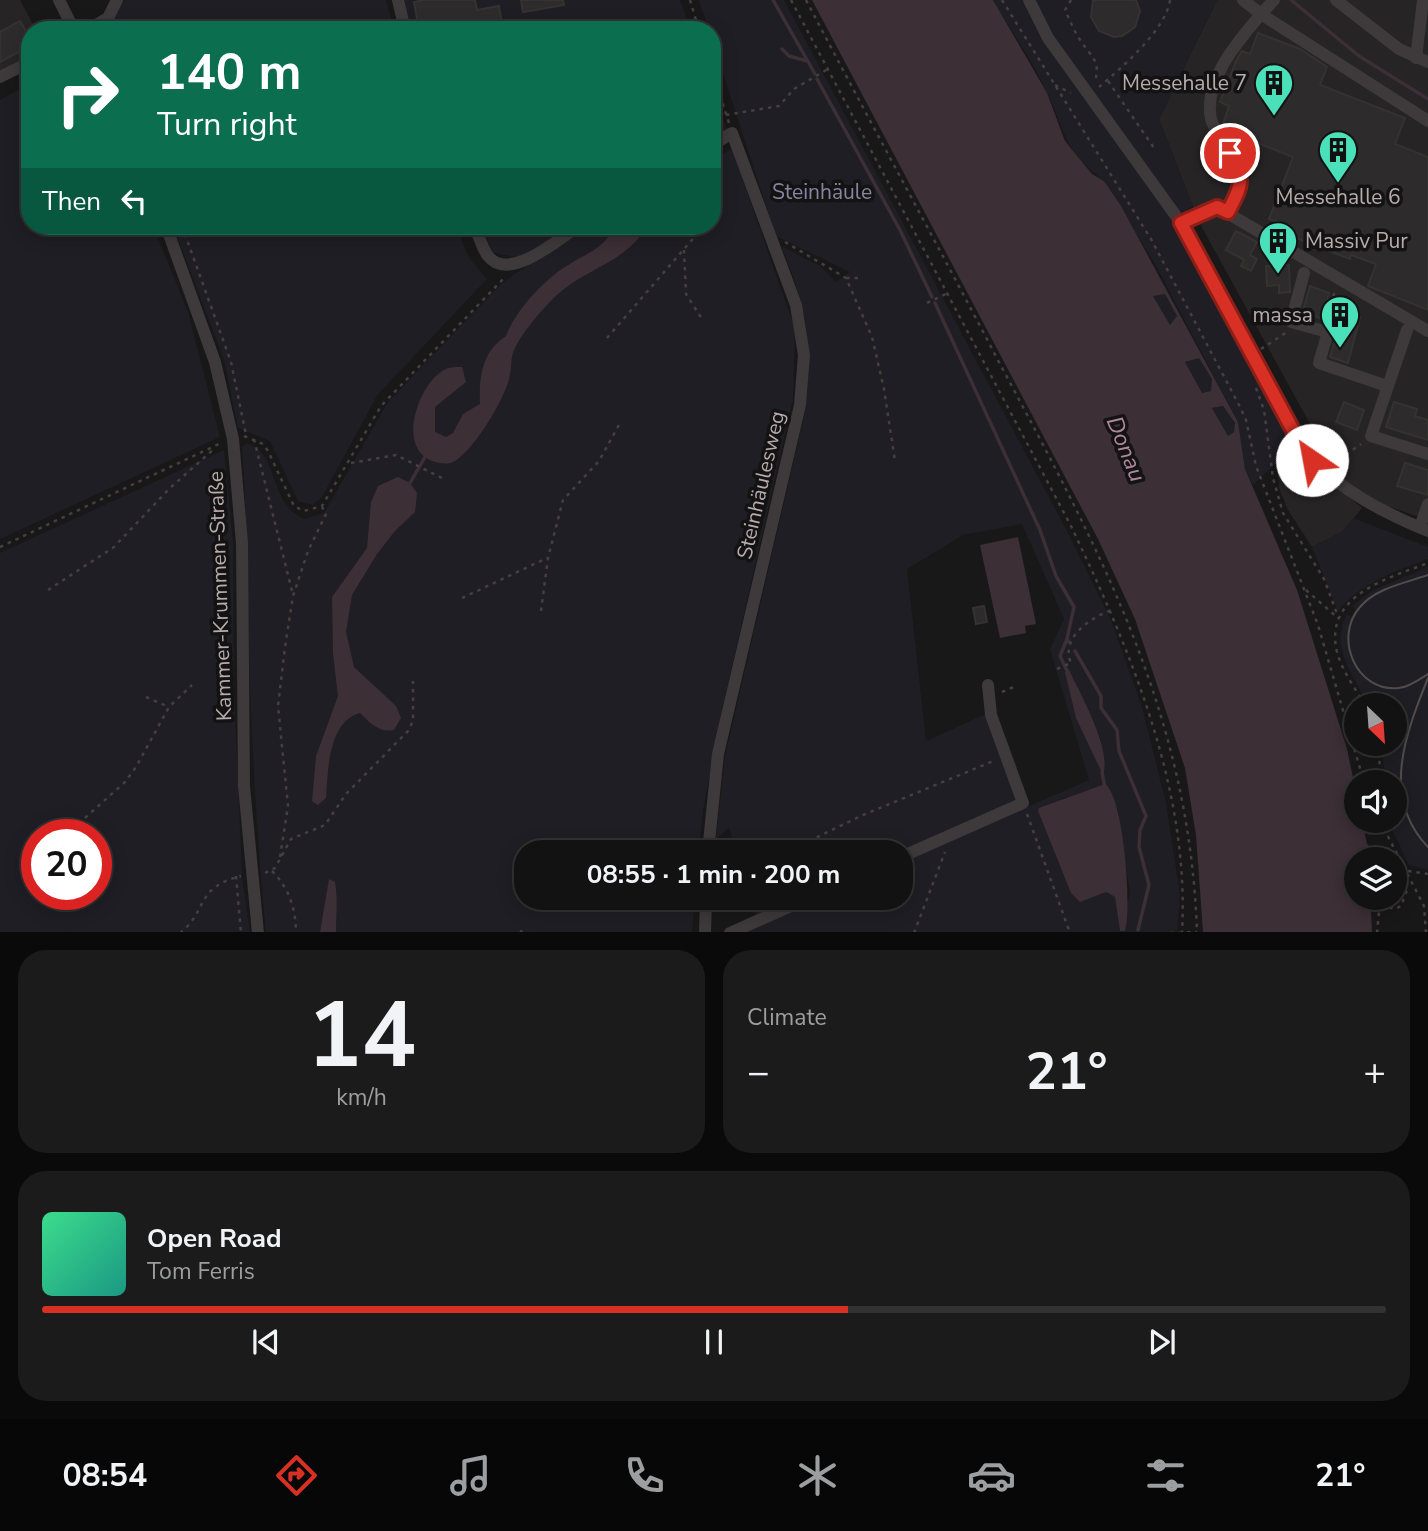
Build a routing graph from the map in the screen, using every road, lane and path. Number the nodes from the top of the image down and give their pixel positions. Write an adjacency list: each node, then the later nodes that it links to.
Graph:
1 (59, 0): 17 (street)
2 (117, 0): 18 (street)
3 (398, 0): 19 (street)
4 (690, 0): 20 (path)
5 (790, 0): 25 (path)
6 (806, 0): 22 (path)
7 (1002, 0): 16 (path)
8 (1071, 0): 29 (path)
9 (1170, 0): 35 (path)
10 (1243, 0): 15 (street)
11 (1274, 0): 15 (street)
12 (1336, 0): 23 (street)
13 (1423, 0): 23 (street)
14 (1025, 5): 16 (path); 29 (street)
15 (1261, 15): 32 (street); 36 (street)
16 (1011, 16): 27 (path)
17 (70, 21)
18 (103, 21)
19 (403, 21)
20 (696, 21)
21 (826, 28): 22 (path)
22 (822, 30): 72 (path)
23 (1422, 60)
24 (21, 66): 26 (street)
25 (828, 69): 31 (path); 50 (path)
26 (0, 77)
27 (1055, 85): 29 (path); 77 (path)
28 (1070, 85): 29 (path)
29 (1084, 95): 37 (street)
30 (721, 99): 31 (path)
31 (726, 115): 33 (path)
32 (1428, 121)
33 (732, 133): 34 (street); 38 (street, Steinhäulesweg)
34 (721, 140)
35 (1154, 148)
36 (1228, 212): 37 (street); 56 (street)
37 (1181, 223): 58 (street)
38 (771, 233): 47 (path); 105 (street, Steinhäulesweg)
39 (169, 235): 116 (street, Kammer-Krummen-Straße)
40 (185, 235): 63 (path)
41 (478, 235): 45 (street)
42 (565, 235): 45 (street)
43 (696, 235): 44 (path)
44 (684, 250): 52 (path); 57 (path)
45 (514, 267): 67 (path)
46 (1304, 273): 53 (street)
47 (846, 278): 48 (path); 66 (path)
48 (859, 278)
49 (1337, 285): 55 (path)
50 (948, 293): 51 (path); 83 (path)
51 (928, 303)
52 (702, 319)
53 (1291, 322): 55 (street); 58 (path)
54 (1407, 330): 60 (street)
55 (1324, 331): 60 (street)
56 (1428, 331)
57 (607, 338)
58 (1252, 353): 65 (street)
59 (1253, 377): 86 (path)
60 (1387, 386): 62 (street)
61 (620, 423): 75 (path)
62 (1371, 436): 64 (street); 65 (path)
63 (254, 439): 70 (path); 80 (path)
64 (1428, 454)
65 (1312, 460): 73 (street)
66 (895, 461)
67 (350, 463): 68 (path); 70 (path)
68 (442, 478)
69 (1428, 504): 73 (street)
70 (322, 506): 80 (path)
71 (1091, 525): 72 (path)
72 (1086, 527): 85 (path)
73 (1424, 529)
74 (0, 547): 78 (path)
75 (548, 558): 81 (path); 84 (path)
76 (1428, 563): 86 (path)
77 (1304, 588): 79 (path); 86 (path); 98 (path)
78 (48, 590)
79 (1297, 590)
80 (293, 596): 108 (path)
81 (462, 598)
82 (1130, 608): 85 (path)
83 (1111, 610): 87 (path); 123 (path)
84 (541, 611)
85 (1125, 611): 95 (path)
86 (1339, 620): 92 (path)
87 (1057, 669)
88 (413, 681): 108 (path)
89 (192, 685): 96 (path)
90 (1016, 686): 91 (path)
91 (988, 692): 97 (street)
92 (1359, 693)
93 (1161, 695): 95 (path)
94 (146, 697): 96 (path)
95 (1156, 697): 100 (path)
96 (169, 707): 102 (path)
97 (1005, 756): 101 (street); 106 (path)
98 (1360, 770)
99 (1187, 788): 100 (path)
100 (1182, 789): 124 (path)
101 (1023, 803): 104 (street); 122 (path)
102 (84, 819)
103 (1387, 833): 109 (path)
104 (950, 835): 107 (street); 121 (path)
105 (709, 840)
106 (811, 840)
107 (913, 852)
108 (279, 861): 117 (path)
109 (1408, 871): 110 (path); 125 (path); 126 (path)
110 (1428, 874)
111 (706, 910): 119 (street)
112 (782, 910): 120 (street)
113 (525, 926): 118 (path)
114 (181, 932): 115 (path)
115 (241, 932)
116 (258, 932)
117 (296, 932)
118 (521, 932)
119 (705, 932)
120 (732, 932)
121 (914, 932)
122 (1070, 932)
123 (1182, 932): 124 (path)
124 (1197, 932)
125 (1377, 932)
126 (1426, 932)

